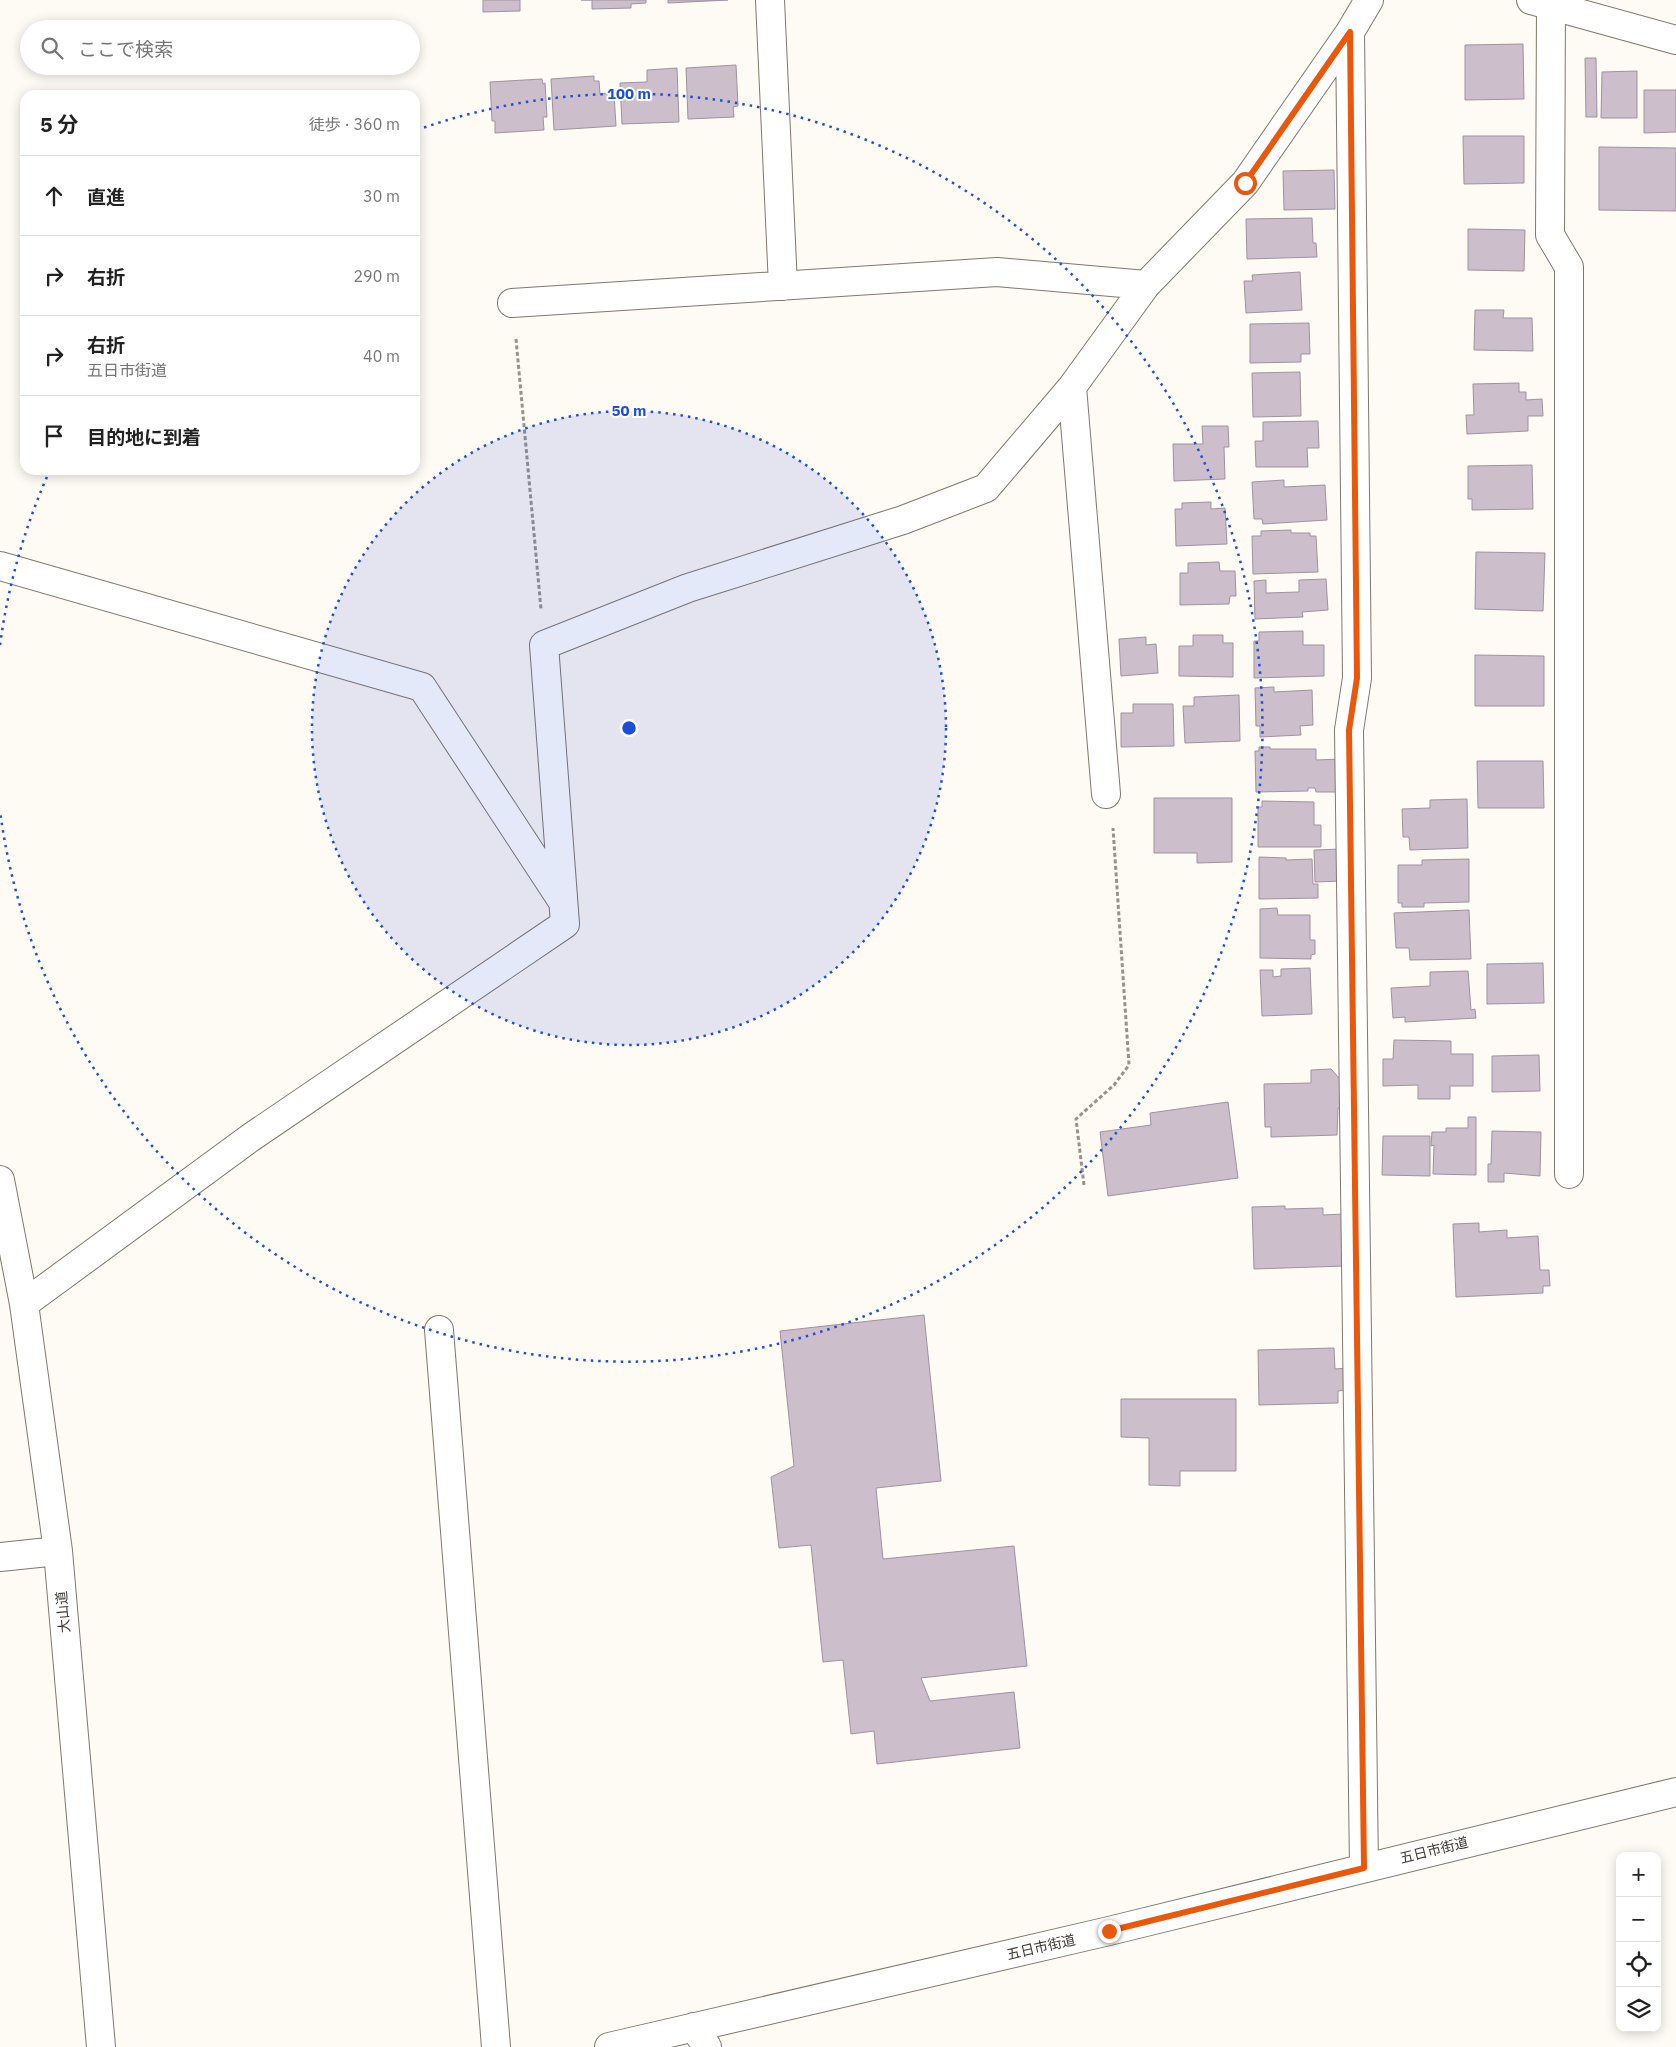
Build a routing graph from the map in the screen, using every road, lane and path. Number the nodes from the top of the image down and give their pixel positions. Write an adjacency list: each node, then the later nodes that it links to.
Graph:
1 (770, 0): 7 (street)
2 (1369, 0): 4 (street)
3 (1541, 3): 5 (street); 14 (street)
4 (1350, 32): 6 (street); 23 (street)
5 (1676, 40)
6 (1146, 285): 7 (street); 9 (street)
7 (783, 286): 8 (street)
8 (512, 303): 11 (path)
9 (1072, 387): 11 (street); 12 (street)
10 (0, 566): 13 (street)
11 (544, 645): 13 (street)
12 (1106, 794): 16 (path)
13 (564, 903): 18 (street)
14 (1569, 1174)
15 (0, 1180): 17 (street, 大山道)
16 (1084, 1185)
17 (9, 1272): 18 (street, 大山道)
18 (24, 1304): 20 (street, 大山道)
19 (438, 1330): 26 (street)
20 (58, 1551): 21 (street); 25 (street, 大山道)
21 (0, 1557)
22 (1676, 1792): 23 (street, 五日市街道)
23 (1364, 1868): 24 (street, 五日市街道)
24 (700, 2037): 27 (street, 五日市街道)
25 (101, 2047)
26 (496, 2047)
27 (609, 2047)

